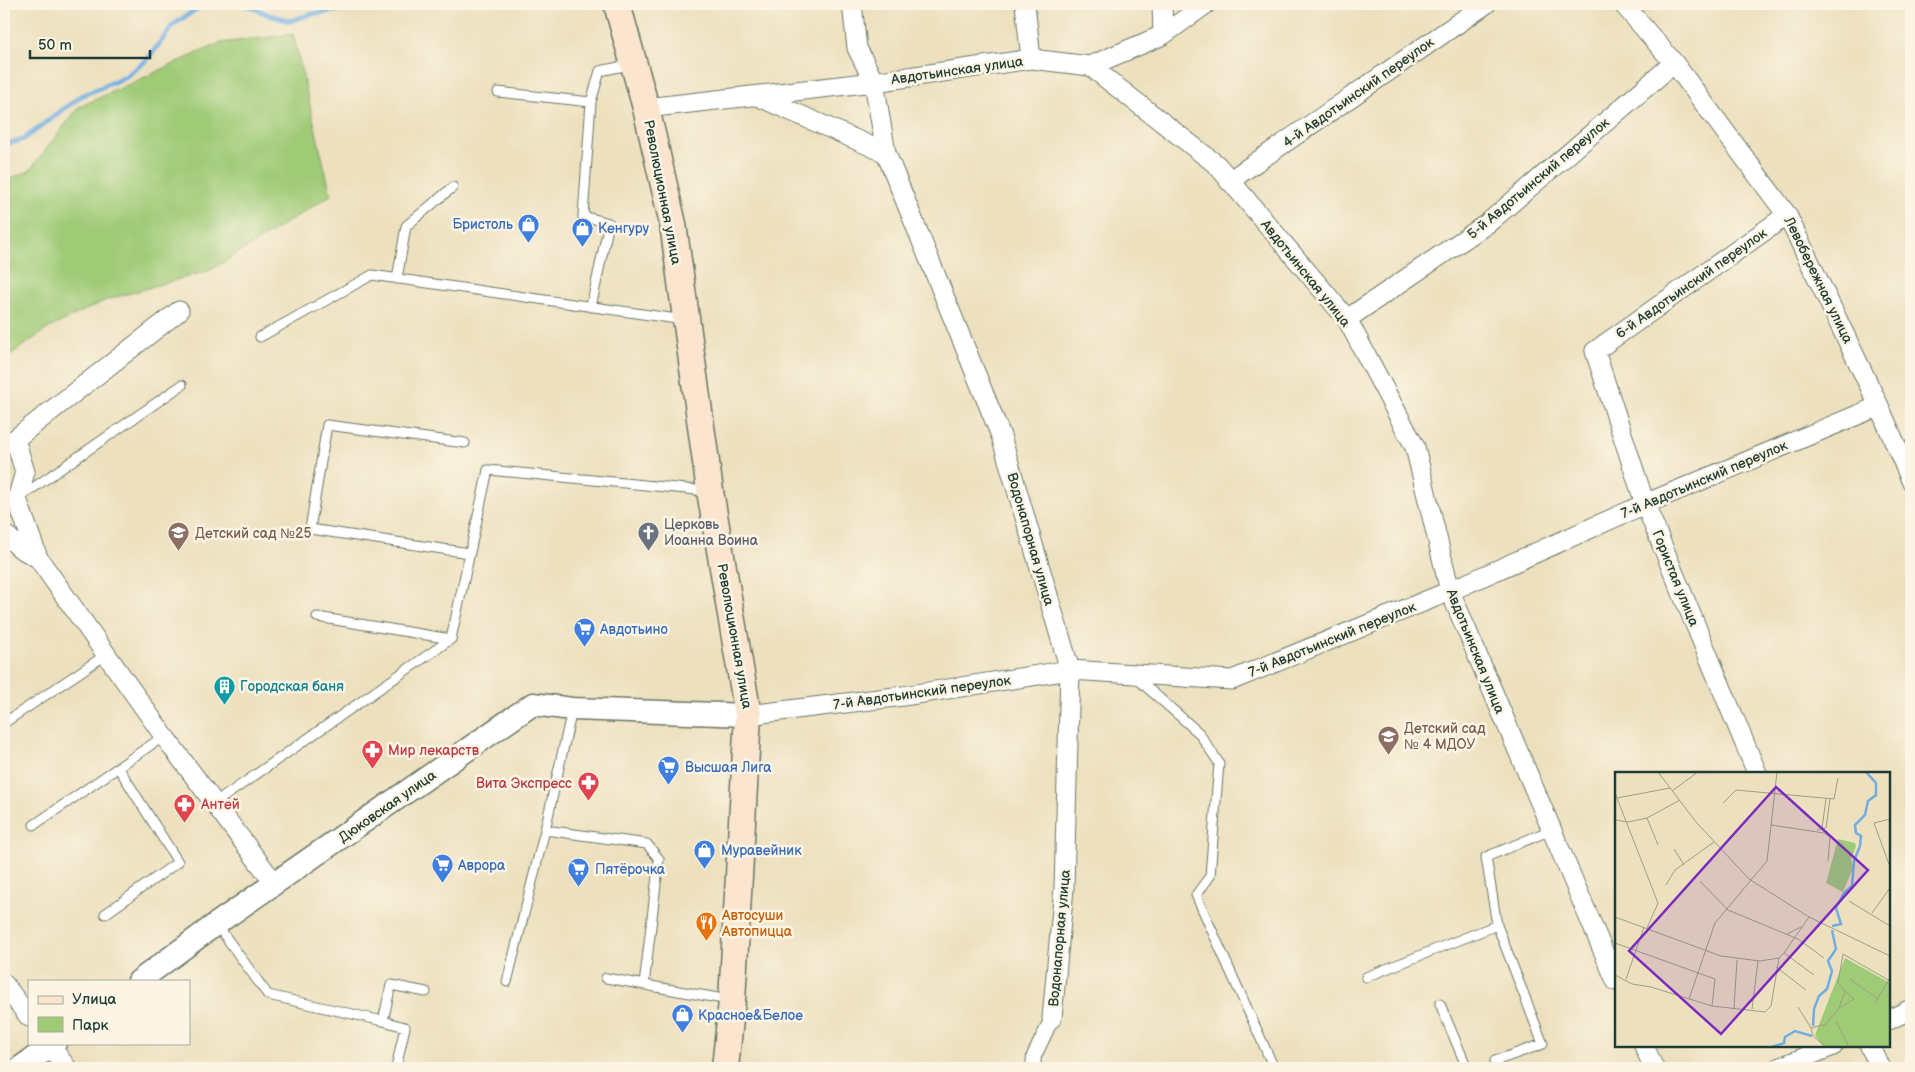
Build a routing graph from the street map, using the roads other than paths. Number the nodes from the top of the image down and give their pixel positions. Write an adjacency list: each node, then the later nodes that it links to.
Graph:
1 (618, 4): 11 (main road, Революционная улица)
2 (852, 4): 13 (street, Водонапорная улица)
3 (1025, 4): 9 (street)
4 (1162, 4): 8 (street)
5 (1206, 4): 8 (street)
6 (1486, 4): 19 (street, 4-й Авдотьинский переулок)
7 (1623, 4): 10 (street, Левобережная улица)
8 (1163, 35): 12 (street)
9 (1031, 59): 12 (street, Авдотьинская улица); 13 (street, Авдотьинская улица)
10 (1674, 63): 21 (street, Левобережная улица); 25 (street, 5-й Авдотьинский переулок)
11 (634, 64): 16 (lane); 17 (main road, Революционная улица)
12 (1090, 66): 19 (street, Авдотьинская улица)
13 (874, 82): 15 (street, Авдотьинская улица); 18 (street, Водонапорная улица)
14 (498, 92): 16 (lane)
15 (755, 96): 17 (street, Авдотьинская улица); 18 (street)
16 (591, 102): 23 (lane)
17 (646, 108): 26 (main road, Революционная улица)
18 (886, 153): 43 (street, Водонапорная улица)
19 (1229, 180): 25 (street, Авдотьинская улица)
20 (453, 187): 22 (lane)
21 (1788, 215): 28 (street, 6-й Авдотьинский переулок); 30 (street, Левобережная улица)
22 (397, 279): 23 (lane); 27 (lane)
23 (591, 306): 26 (lane)
24 (179, 311): 34 (street)
25 (1347, 319): 39 (street, Авдотьинская улица)
26 (686, 320): 33 (main road, Революционная улица)
27 (260, 337)
28 (1595, 351): 35 (street, Гористая улица)
29 (182, 385): 34 (lane)
30 (1879, 406): 32 (street, Левобережная улица); 35 (street, 7-й Авдотьинский переулок)
31 (465, 443): 37 (lane)
32 (1911, 480)
33 (710, 491): 37 (lane); 46 (main road, Революционная улица)
34 (17, 499): 38 (street)
35 (1646, 504): 39 (street, 7-й Авдотьинский переулок); 50 (street, Гористая улица)
36 (4, 537): 38 (street)
37 (469, 553): 41 (lane)
38 (38, 558): 42 (street)
39 (1450, 591): 44 (street, 7-й Авдотьинский переулок); 54 (street, Авдотьинская улица)
40 (317, 617): 41 (lane)
41 (451, 639): 51 (lane)
42 (107, 654): 47 (lane); 48 (street)
43 (1070, 670): 44 (street, 7-й Авдотьинский переулок); 46 (street, 7-й Авдотьинский переулок); 71 (street, Водонапорная улица)
44 (1130, 672): 83 (lane)
45 (572, 709): 46 (street, Дюковская улица); 53 (lane); 55 (street, Дюковская улица)
46 (748, 714): 67 (main road, Революционная улица)
47 (4, 723)
48 (164, 736): 49 (lane); 51 (street)
49 (118, 767): 52 (lane); 56 (lane)
50 (1757, 772)
51 (214, 803): 55 (street)
52 (34, 825)
53 (545, 830): 63 (lane); 65 (lane)
54 (1551, 830): 58 (lane); 61 (street, Авдотьинская улица)
55 (275, 884): 57 (street, Дюковская улица)
56 (105, 914)
57 (216, 924): 62 (street, Дюковская улица); 73 (lane)
58 (1497, 925): 59 (lane); 85 (lane)
59 (1366, 977)
60 (606, 978): 65 (lane)
61 (1615, 979)
62 (140, 980)
63 (507, 982)
64 (4, 984): 70 (street)
65 (644, 985): 67 (lane)
66 (426, 992): 73 (lane)
67 (732, 1001): 81 (main road, Революционная улица)
68 (1440, 1004): 84 (lane)
69 (1911, 1009): 72 (street)
70 (28, 1016)
71 (1052, 1018): 82 (street)
72 (1890, 1020)
73 (383, 1021): 80 (lane)
74 (51, 1044): 78 (street); 79 (street)
75 (1644, 1047): 86 (street)
76 (1830, 1047): 87 (street)
77 (1870, 1047): 88 (street)
78 (20, 1068)
79 (67, 1068)
80 (396, 1068)
81 (725, 1068)
82 (1033, 1068)
83 (1274, 1068)
84 (1468, 1068)
85 (1498, 1068)
86 (1654, 1068)
87 (1778, 1068)
88 (1880, 1068)

